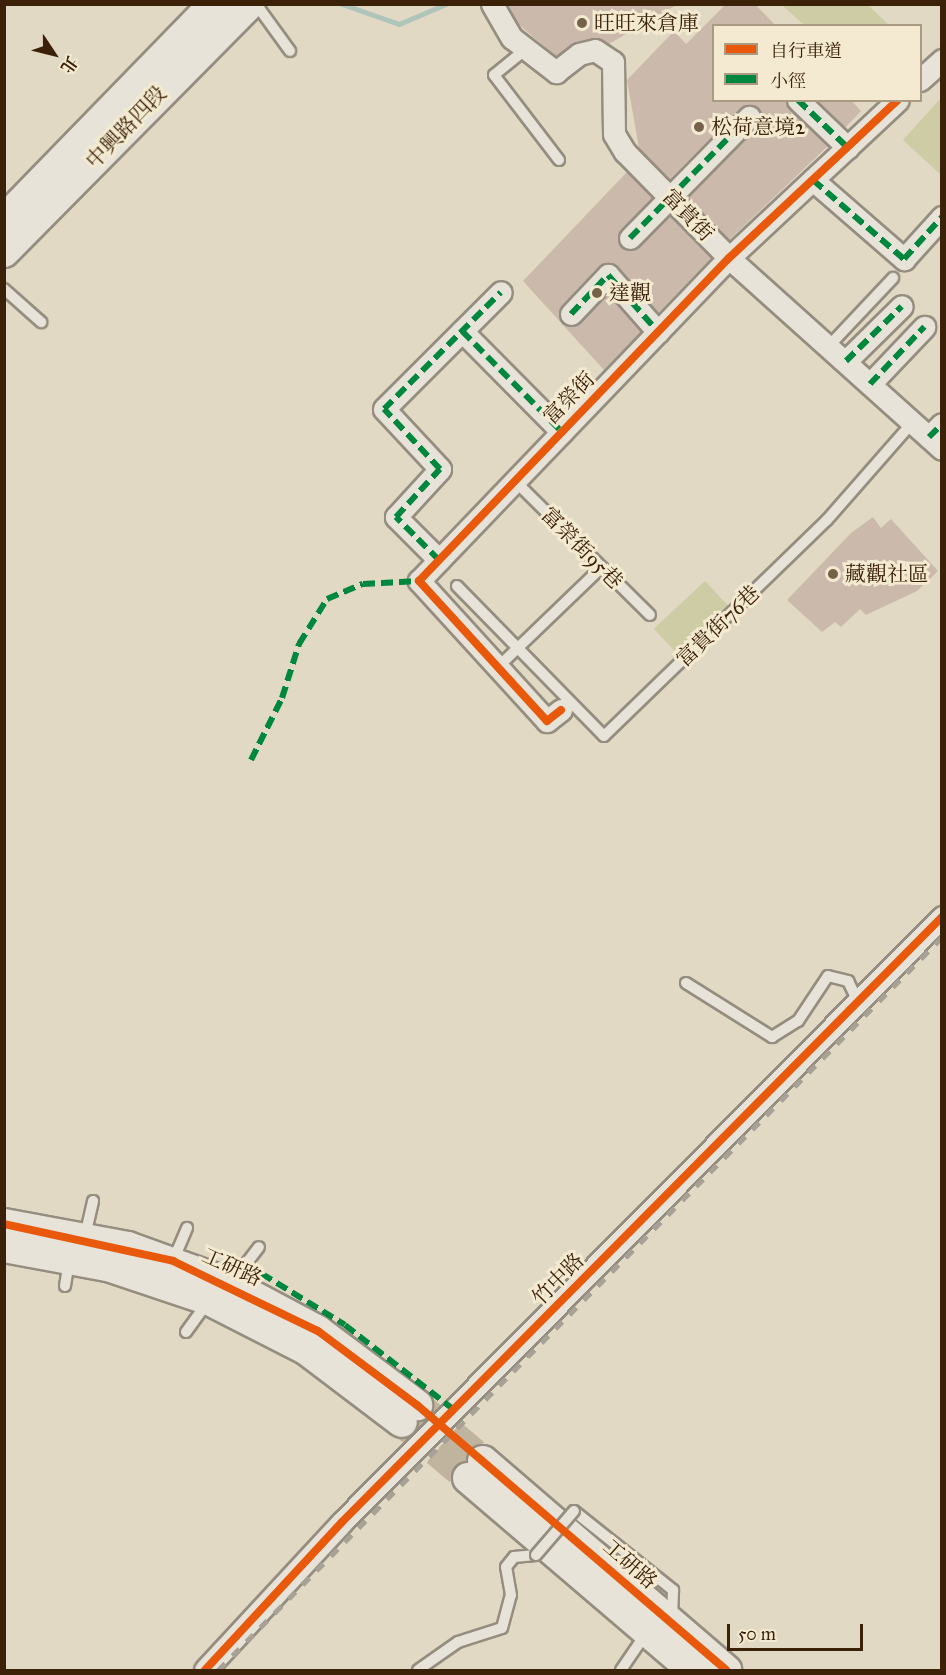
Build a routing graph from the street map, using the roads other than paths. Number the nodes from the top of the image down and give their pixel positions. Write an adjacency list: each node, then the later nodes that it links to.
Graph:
1 (214, 4): 17 (street, 中興路四段)
2 (249, 4): 19 (street, 中興路四段)
3 (256, 4): 6 (lane)
4 (492, 4): 5 (street, 富貴街)
5 (526, 49): 13 (lane); 15 (street, 富貴街)
6 (290, 51)
7 (942, 60): 8 (street)
8 (922, 79)
9 (800, 102): 12 (street)
10 (896, 102): 12 (street, 富榮街)
11 (749, 117): 15 (street)
12 (848, 148): 14 (street, 富榮街)
13 (559, 160)
14 (813, 180): 16 (street); 20 (street, 富榮街)
15 (673, 198): 18 (street); 20 (street, 富貴街)
16 (942, 217)
17 (4, 220)
18 (630, 238)
19 (4, 252)
20 (729, 258): 29 (street, 富榮街); 30 (street, 富貴街)
21 (893, 278): 30 (lane)
22 (4, 289): 26 (lane)
23 (501, 292): 28 (street)
24 (903, 306): 31 (street)
25 (571, 314): 29 (street)
26 (41, 322)
27 (924, 327): 32 (street)
28 (462, 331): 34 (street); 37 (street)
29 (658, 332): 34 (street, 富榮街)
30 (828, 347): 31 (street, 富貴街)
31 (846, 362): 32 (street, 富貴街)
32 (870, 384): 33 (street, 富貴街)
33 (912, 423): 35 (street, 富貴街); 43 (lane, 富貴街76巷)
34 (562, 432): 36 (street, 富榮街)
35 (937, 437)
36 (515, 481): 37 (street, 富榮街); 38 (lane, 富榮街95巷)
37 (439, 560): 42 (street, 富榮街)
38 (602, 567): 40 (lane, 富榮街95巷); 41 (lane)
39 (457, 586): 41 (lane, 富貴街76巷)
40 (650, 615)
41 (518, 647): 42 (lane); 43 (lane, 富貴街76巷)
42 (498, 667): 43 (street, 富榮街)
43 (565, 706)
44 (942, 917): 46 (street, 竹中路)
45 (686, 983): 46 (lane)
46 (860, 1004): 59 (street, 竹中路)
47 (93, 1201): 52 (lane)
48 (4, 1224): 52 (street, 工研路)
49 (187, 1228): 53 (lane)
50 (4, 1247): 52 (street, 工研路)
51 (259, 1247): 54 (lane)
52 (73, 1260): 53 (street, 工研路); 54 (street, 工研路)
53 (173, 1261): 54 (street, 工研路)
54 (220, 1292): 55 (lane); 56 (street, 工研路)
55 (186, 1332)
56 (410, 1413)
57 (475, 1470): 58 (street, 工研路)
58 (659, 1627): 60 (lane, bridge); 61 (lane); 62 (street, 工研路); 63 (street, 工研路)
59 (205, 1671)
60 (418, 1671)
61 (621, 1671)
62 (693, 1671)
63 (726, 1671)

